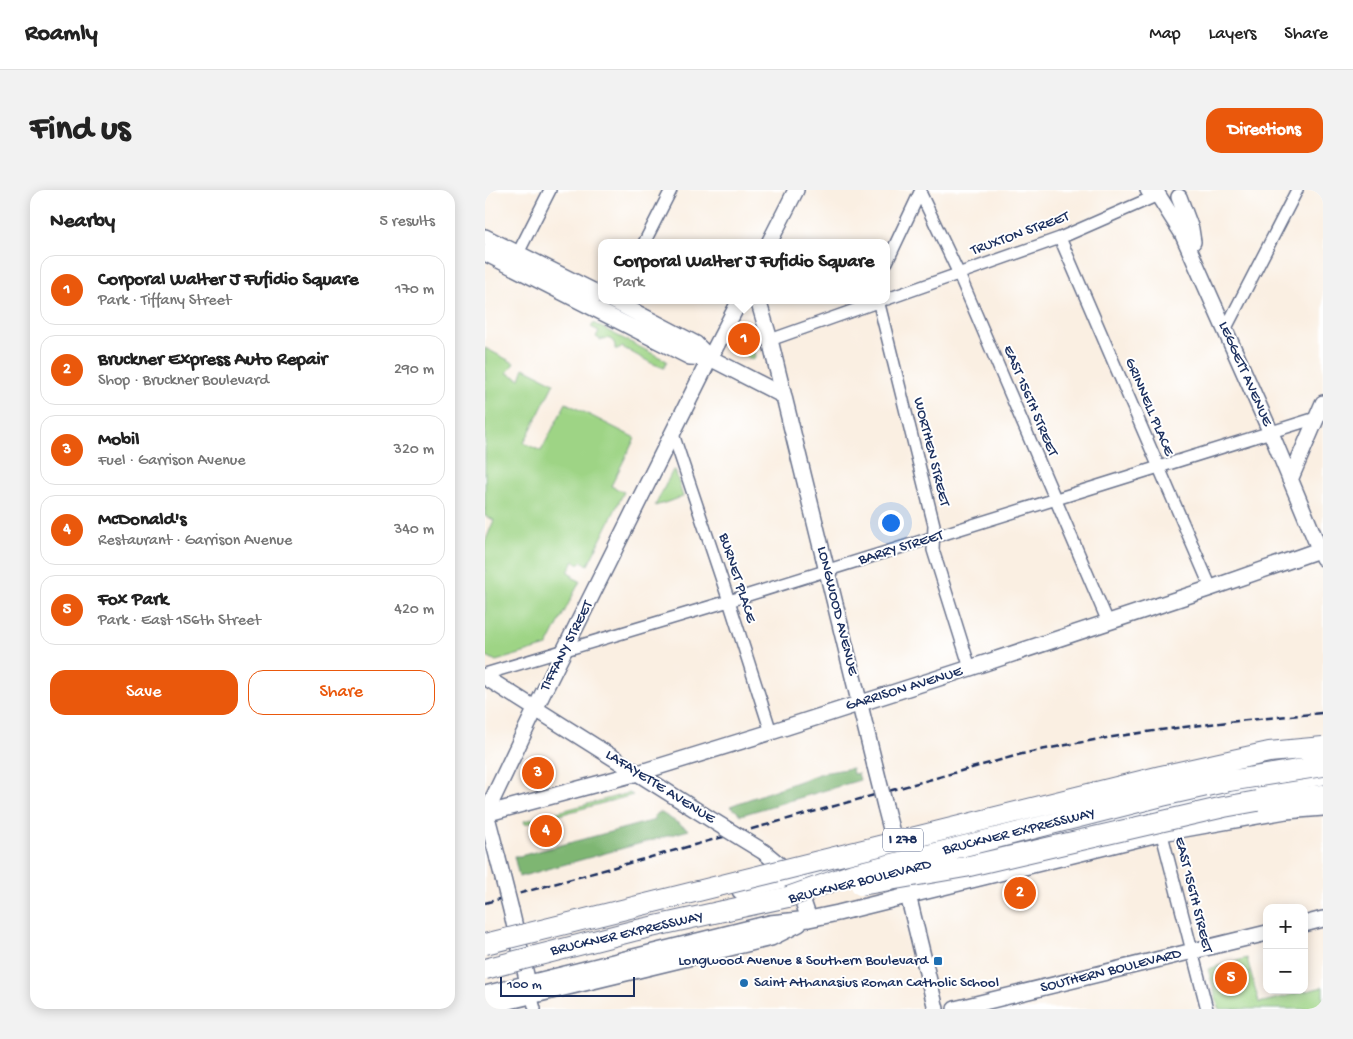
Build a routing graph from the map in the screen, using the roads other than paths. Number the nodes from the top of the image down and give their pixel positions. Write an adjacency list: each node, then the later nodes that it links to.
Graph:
1 (550, 190): 14 (street)
2 (671, 190): 10 (street)
3 (796, 190): 11 (main road)
4 (1297, 190): 26 (street)
5 (921, 191): 13 (street); 16 (street, EAST 156TH STREET)
6 (1155, 192): 9 (street, TRUXTON STREET); 15 (main road, LEGGETT AVENUE)
7 (1180, 193): 15 (main road)
8 (485, 237): 14 (main road)
9 (1059, 238): 16 (street, TRUXTON STREET); 34 (street, GRINNELL PLACE)
10 (646, 239)
11 (771, 239)
12 (485, 253): 14 (main road)
13 (890, 256)
14 (514, 260): 17 (main road); 25 (main road)
15 (1195, 261): 26 (main road, LEGGETT AVENUE)
16 (958, 272): 18 (street, TRUXTON STREET); 36 (street, EAST 156TH STREET)
17 (598, 294)
18 (890, 297)
19 (610, 304): 25 (street)
20 (620, 304): 28 (main road)
21 (738, 304): 28 (main road, TIFFANY STREET)
22 (759, 304): 27 (main road, LONGWOOD AVENUE)
23 (870, 304): 27 (street, TRUXTON STREET)
24 (882, 304): 37 (street, WORTHEN STREET)
25 (607, 315): 28 (main road)
26 (1225, 330): 32 (main road, LEGGETT AVENUE)
27 (770, 340): 29 (main road, LONGWOOD AVENUE)
28 (710, 358): 29 (main road); 33 (main road, TIFFANY STREET)
29 (783, 396): 39 (main road, LONGWOOD AVENUE)
30 (1323, 403): 31 (main road)
31 (1316, 418): 32 (street, BARRY STREET); 35 (main road)
32 (1271, 433): 34 (street, BARRY STREET); 35 (main road, LEGGETT AVENUE)
33 (673, 434): 41 (street, BURNET PLACE); 43 (main road, TIFFANY STREET)
34 (1159, 466): 36 (street, BARRY STREET); 40 (street, GRINNELL PLACE)
35 (1290, 480): 38 (main road, LEGGETT AVENUE)
36 (1056, 500): 37 (street, BARRY STREET); 42 (street, EAST 156TH STREET)
37 (933, 538): 39 (street, BARRY STREET); 44 (street, WORTHEN STREET)
38 (1321, 554): 40 (main road, GARRISON AVENUE)
39 (827, 570): 41 (street, BARRY STREET); 46 (main road, LONGWOOD AVENUE)
40 (1211, 588): 42 (main road, GARRISON AVENUE)
41 (729, 601): 43 (street, BARRY STREET); 48 (street, BURNET PLACE)
42 (1108, 622): 44 (main road, GARRISON AVENUE)
43 (565, 650): 45 (street, BARRY STREET); 47 (main road, TIFFANY STREET)
44 (970, 668): 46 (main road, GARRISON AVENUE)
45 (485, 675): 47 (main road, LAFAYETTE AVENUE)
46 (860, 703): 48 (main road, GARRISON AVENUE); 60 (main road, LONGWOOD AVENUE, bridge)
47 (535, 709): 52 (main road, LAFAYETTE AVENUE); 58 (main road, TIFFANY STREET)
48 (771, 732): 52 (main road, GARRISON AVENUE)
49 (1323, 747): 70 (highway, BRUCKNER EXPRESSWAY / I 278, bridge)
50 (1323, 757): 54 (main road, BRUCKNER BOULEVARD)
51 (1323, 766): 63 (highway, BRUCKNER EXPRESSWAY / I 278, bridge)
52 (638, 773): 58 (main road, GARRISON AVENUE); 62 (main road, LAFAYETTE AVENUE, bridge)
53 (1323, 777): 57 (main road, BRUCKNER BOULEVARD)
54 (1150, 788): 57 (street, EAST 156TH STREET); 60 (main road, BRUCKNER BOULEVARD)
55 (1323, 795): 63 (highway, bridge)
56 (1323, 808): 59 (main road, BRUCKNER BOULEVARD)
57 (1156, 810): 59 (street, EAST 156TH STREET); 61 (main road, BRUCKNER BOULEVARD)
58 (486, 814): 69 (main road, bridge)
59 (1162, 833): 64 (main road, BRUCKNER BOULEVARD); 72 (street, EAST 156TH STREET)
60 (897, 851): 61 (main road, LONGWOOD AVENUE); 62 (main road, BRUCKNER BOULEVARD)
61 (901, 870): 63 (main road, BRUCKNER BOULEVARD); 64 (main road, LONGWOOD AVENUE)
62 (795, 878): 63 (main road, LAFAYETTE AVENUE); 69 (main road, BRUCKNER BOULEVARD)
63 (795, 896): 65 (main road, LAFAYETTE AVENUE); 73 (main road, BRUCKNER BOULEVARD); 74 (highway, BRUCKNER EXPRESSWAY / I 278, bridge)
64 (908, 896): 65 (main road, BRUCKNER BOULEVARD); 79 (main road, LONGWOOD AVENUE)
65 (809, 919): 77 (main road, BRUCKNER BOULEVARD)
66 (1323, 919): 67 (main road)
67 (1308, 923)
68 (1263, 934): 72 (main road, SOUTHERN BOULEVARD)
69 (518, 941): 71 (main road, BRUCKNER BOULEVARD); 73 (main road)
70 (485, 944)
71 (485, 949)
72 (1192, 951): 80 (main road, SOUTHERN BOULEVARD); 81 (street, EAST 156TH STREET)
73 (524, 966): 75 (main road, BRUCKNER BOULEVARD); 77 (main road)
74 (485, 969)
75 (485, 974)
76 (485, 994): 77 (main road, BRUCKNER BOULEVARD)
77 (532, 996): 78 (main road, BRUCKNER BOULEVARD)
78 (485, 1007)
79 (936, 1009)
80 (955, 1009)
81 (1207, 1009)

